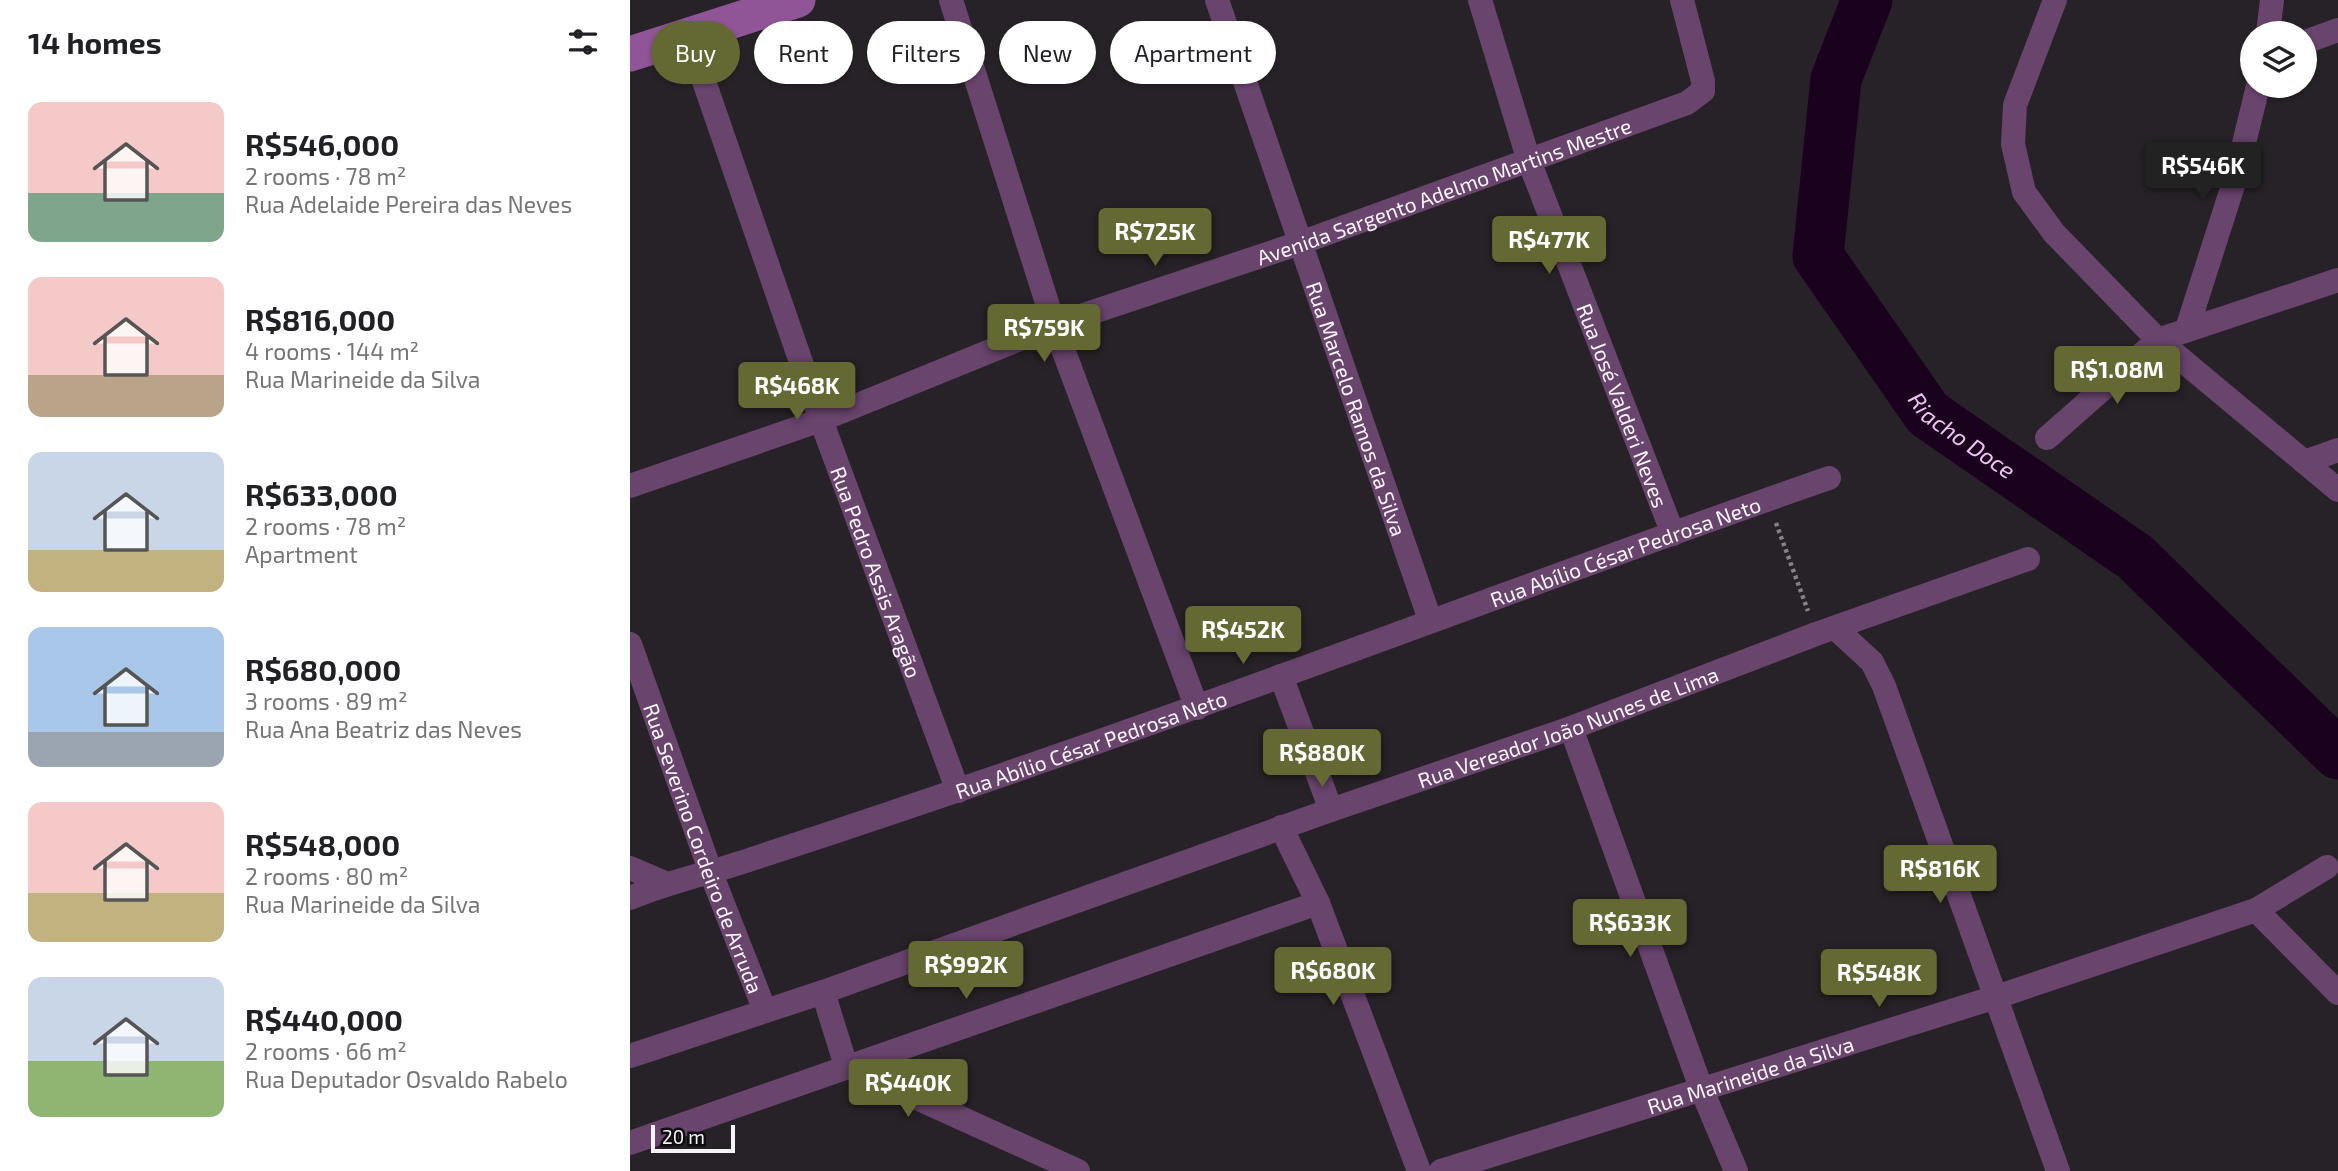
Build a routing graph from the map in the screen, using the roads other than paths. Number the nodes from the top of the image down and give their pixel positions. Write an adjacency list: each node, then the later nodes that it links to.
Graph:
1 (798, 0): 8 (street)
2 (951, 0): 19 (street)
3 (1217, 0): 17 (street, Rua Marcelo Ramos da Silva)
4 (1480, 0): 16 (street, Rua José Valderi Neves)
5 (1682, 0): 16 (street, Avenida Sargento Adelmo Martins Mestre)
6 (2055, 0): 21 (street)
7 (2272, 0): 9 (street)
8 (732, 21)
9 (2269, 21)
10 (2338, 30): 11 (street)
11 (2317, 38)
12 (651, 47): 13 (street)
13 (630, 54)
14 (705, 84): 22 (street, Rua Pedro Assis Aragão)
15 (2255, 98): 20 (street)
16 (1528, 158): 17 (street, Avenida Sargento Adelmo Martins Mestre); 29 (street, Rua José Valderi Neves)
17 (1300, 243): 19 (street, Avenida Sargento Adelmo Martins Mestre); 31 (street, Rua Marcelo Ramos da Silva)
18 (2338, 280): 20 (street)
19 (1054, 326): 22 (street, Avenida Sargento Adelmo Martins Mestre); 35 (street)
20 (2187, 329): 21 (street)
21 (2158, 340): 23 (street); 25 (street)
22 (821, 420): 27 (street, Avenida Sargento Adelmo Martins Mestre); 37 (street, Rua Pedro Assis Aragão)
23 (2047, 438)
24 (2338, 450): 25 (street)
25 (2304, 462): 28 (street)
26 (1829, 478): 29 (street, Rua Abílio César Pedrosa Neto)
27 (630, 486)
28 (2338, 490)
29 (1673, 534): 31 (street, Rua Abílio César Pedrosa Neto)
30 (2028, 559): 32 (street, Rua Vereador João Nunes de Lima)
31 (1430, 620): 34 (street, Rua Abílio César Pedrosa Neto)
32 (1826, 631): 36 (street, Rua Vereador João Nunes de Lima); 49 (street)
33 (630, 644): 42 (street, Rua Severino Cordeiro de Arruda)
34 (1281, 676): 35 (street, Rua Abílio César Pedrosa Neto); 38 (street)
35 (1197, 708): 37 (street, Rua Abílio César Pedrosa Neto)
36 (1571, 728): 38 (street, Rua Vereador João Nunes de Lima); 53 (street)
37 (958, 791): 42 (street, Rua Abílio César Pedrosa Neto)
38 (1331, 810): 39 (street, Rua Vereador João Nunes de Lima)
39 (1281, 828): 45 (street); 47 (street, Rua Vereador João Nunes de Lima)
40 (2326, 867): 46 (street, Rua Marineide da Silva)
41 (630, 868): 43 (street)
42 (711, 873): 43 (street, Rua Abílio César Pedrosa Neto); 50 (street, Rua Severino Cordeiro de Arruda)
43 (665, 883): 44 (street, Rua Abílio César Pedrosa Neto)
44 (630, 898)
45 (1318, 903): 52 (street); 56 (street)
46 (2256, 910): 48 (street); 49 (street, Rua Marineide da Silva)
47 (823, 992): 50 (street, Rua Vereador João Nunes de Lima); 52 (street)
48 (2338, 993)
49 (1996, 997): 53 (street, Rua Marineide da Silva); 59 (street)
50 (765, 1011): 51 (street, Rua Vereador João Nunes de Lima)
51 (630, 1056)
52 (846, 1066): 54 (street); 55 (street)
53 (1701, 1087): 57 (street, Rua Marineide da Silva); 58 (street)
54 (630, 1143)
55 (1078, 1171)
56 (1419, 1171)
57 (1441, 1171)
58 (1736, 1171)
59 (2058, 1171)

